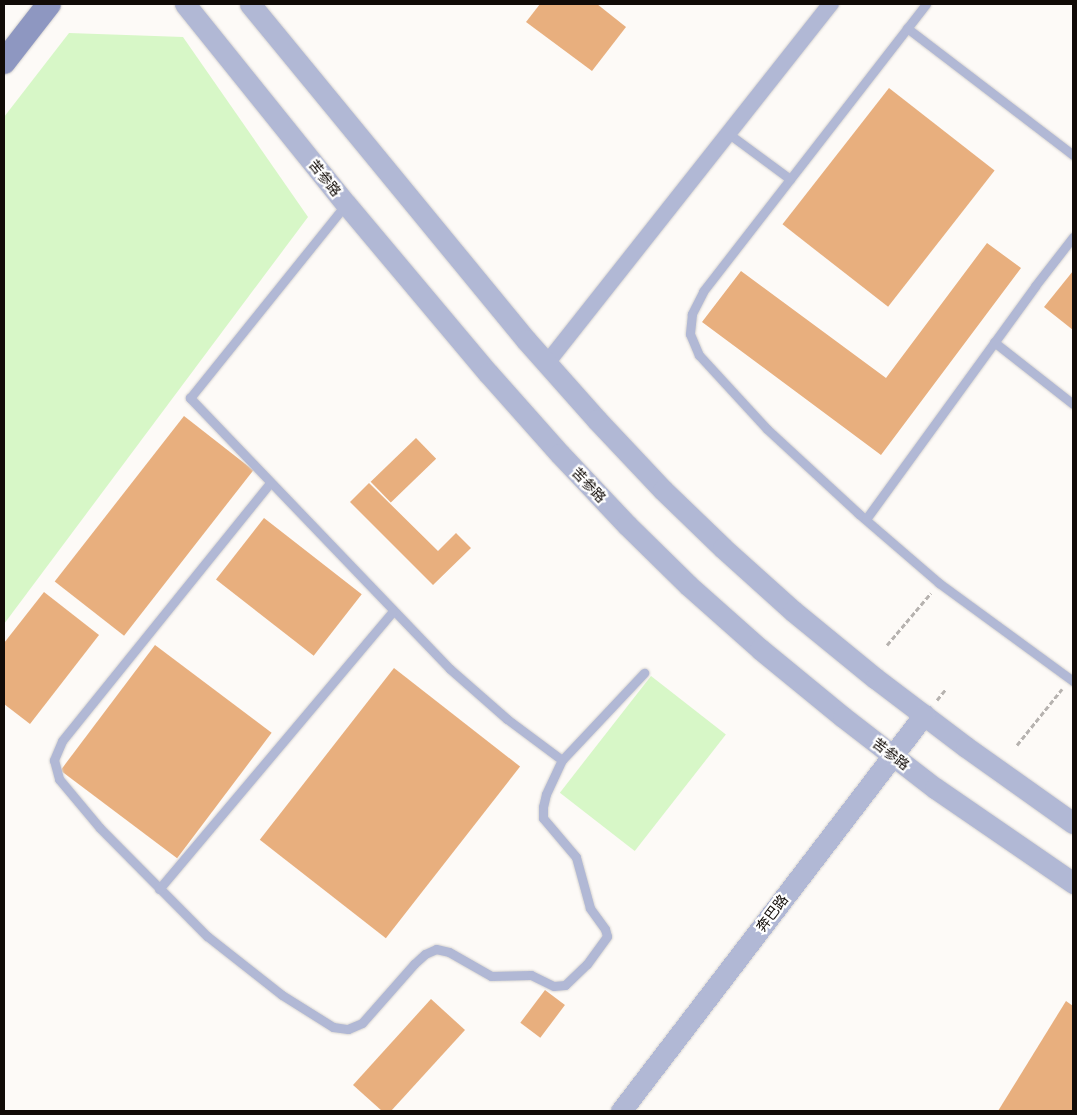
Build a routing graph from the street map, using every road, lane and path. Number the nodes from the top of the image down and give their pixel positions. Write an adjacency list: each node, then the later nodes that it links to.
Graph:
1 (49, 4): 7 (main road)
2 (185, 4): 11 (street, 苦参路)
3 (250, 4): 14 (street)
4 (831, 4): 8 (street)
5 (926, 4): 6 (lane)
6 (907, 28): 9 (lane); 10 (lane)
7 (4, 62)
8 (728, 134): 10 (lane); 14 (street)
9 (1073, 155)
10 (790, 180): 17 (lane)
11 (346, 204): 16 (lane); 25 (street, 苦参路)
12 (1073, 237): 13 (lane)
13 (994, 342): 15 (lane); 17 (lane)
14 (547, 364): 23 (street)
15 (1073, 404)
16 (270, 483): 19 (lane); 29 (lane)
17 (866, 519): 18 (lane)
18 (939, 583): 20 (path); 22 (lane)
19 (393, 611): 26 (lane); 29 (lane)
20 (888, 645)
21 (644, 673): 26 (lane)
22 (1071, 680): 24 (path)
23 (924, 716): 25 (street, 奔巴路); 27 (street)
24 (1017, 745)
25 (893, 756): 28 (street, 苦参路); 30 (street, 奔巴路)
26 (562, 760): 29 (lane)
27 (1073, 823)
28 (1073, 883)
29 (159, 889)
30 (621, 1111)

